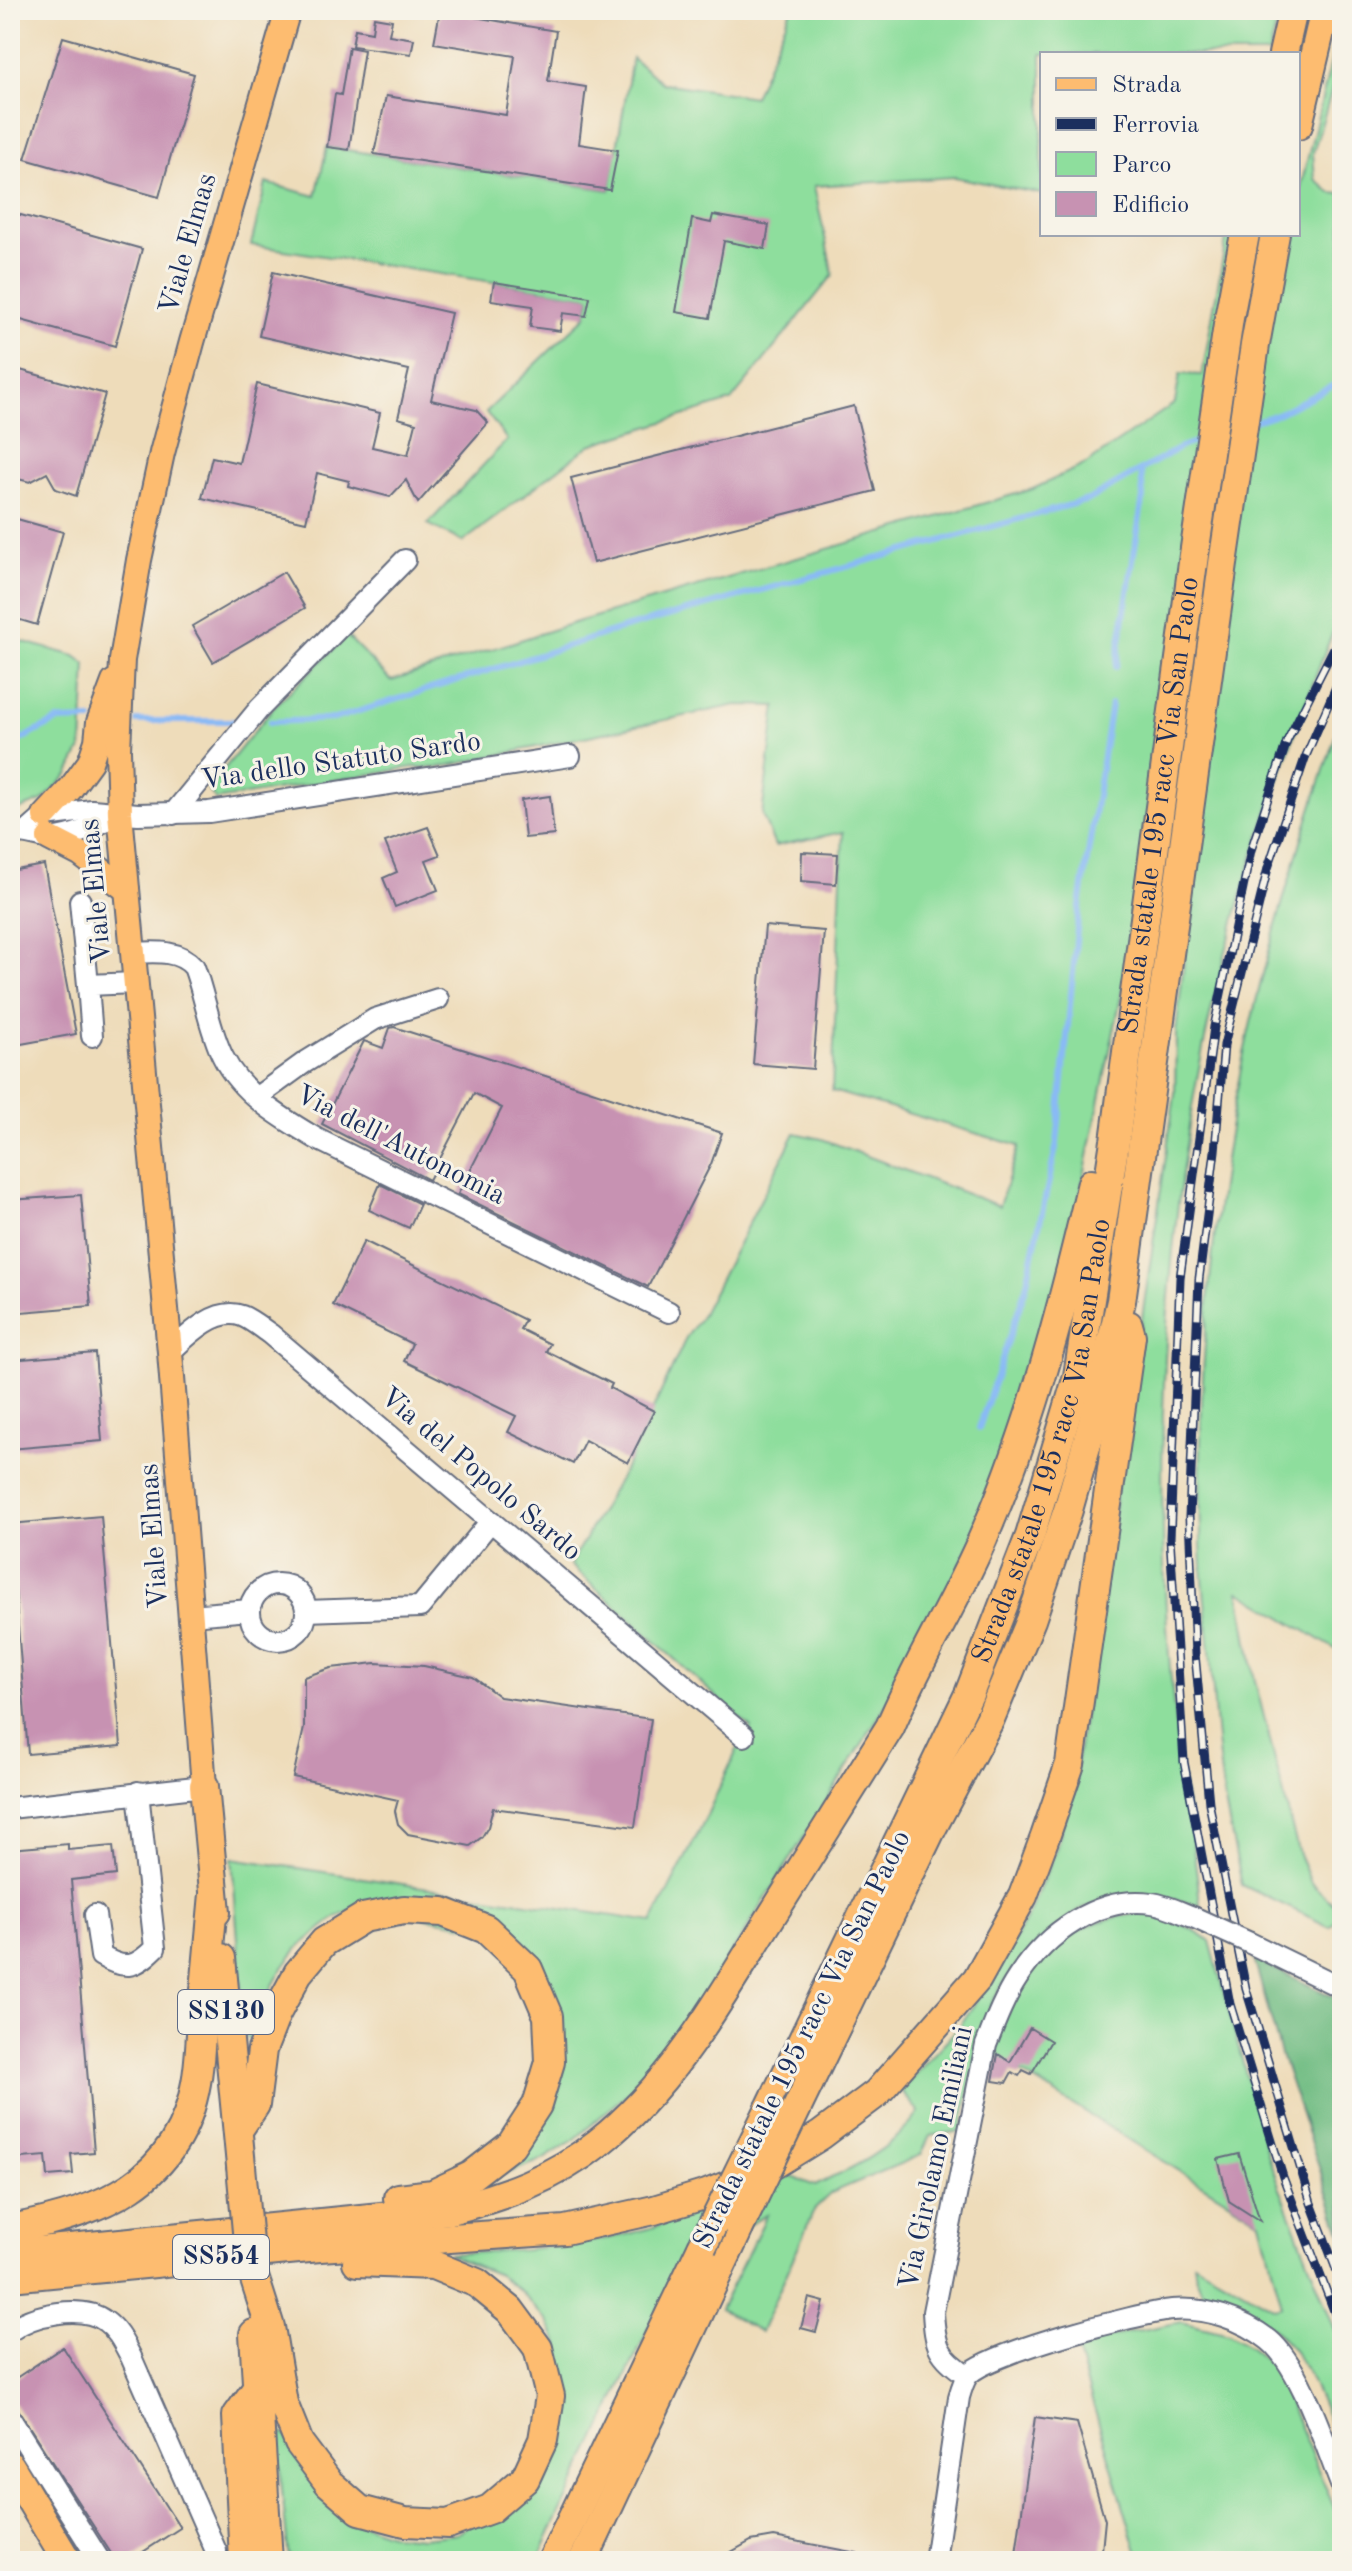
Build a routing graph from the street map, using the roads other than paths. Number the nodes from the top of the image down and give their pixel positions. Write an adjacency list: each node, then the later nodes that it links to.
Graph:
1 (288, 10): 9 (main road, Viale Elmas)
2 (1293, 10): 4 (highway)
3 (1325, 10): 5 (highway)
4 (1283, 52)
5 (1300, 116)
6 (1245, 236): 22 (highway, Strada statale 195 racc Via San Paolo)
7 (1275, 236): 23 (highway, Strada statale 195 racc Via San Paolo)
8 (405, 560): 12 (street)
9 (123, 658): 11 (main road, Viale Elmas); 13 (main road)
10 (570, 756): 12 (street, Via dello Statuto Sardo)
11 (120, 813): 12 (street, Via dello Statuto Sardo); 13 (street, Via dello Statuto Sardo); 14 (main road, Viale Elmas)
12 (173, 814)
13 (33, 830): 14 (main road)
14 (127, 890): 16 (main road, Viale Elmas)
15 (80, 901): 18 (street)
16 (132, 953): 17 (main road, Viale Elmas); 21 (street, Via dell'Autonomia)
17 (135, 983): 18 (street); 25 (main road, Viale Elmas)
18 (88, 985): 20 (street)
19 (438, 999): 21 (street)
20 (92, 1036)
21 (257, 1097): 24 (street, Via dell'Autonomia)
22 (1115, 1141): 38 (highway); 53 (highway, Strada statale 195 racc Via San Paolo, bridge)
23 (1121, 1301): 38 (highway); 54 (highway, Strada statale 195 racc Via San Paolo, bridge)
24 (669, 1312)
25 (170, 1352): 26 (street, Via del Popolo Sardo); 29 (main road, Viale Elmas)
26 (491, 1521): 28 (street); 30 (street, Via del Popolo Sardo)
27 (250, 1610): 28 (street); 28 (street); 29 (street)
28 (306, 1611)
29 (191, 1615): 31 (main road, Viale Elmas)
30 (744, 1736)
31 (204, 1786): 32 (street); 34 (highway, SS130)
32 (138, 1792): 33 (street); 35 (street)
33 (10, 1808)
34 (214, 1894): 37 (highway, SS130); 39 (highway)
35 (95, 1915)
36 (1342, 1988): 46 (street, Via Girolamo Emiliani, bridge)
37 (238, 2130): 40 (highway); 44 (highway, SS130, bridge)
38 (430, 2226): 40 (highway, SS554); 41 (highway, SS554)
39 (10, 2229)
40 (278, 2229): 42 (highway, SS554)
41 (320, 2247): 43 (highway, SS554); 44 (highway)
42 (10, 2254)
43 (10, 2277)
44 (262, 2328): 50 (highway)
45 (10, 2331): 50 (street)
46 (967, 2375): 49 (street); 55 (street)
47 (10, 2418): 52 (street)
48 (10, 2466): 51 (highway)
49 (1342, 2487)
50 (235, 2557)
51 (67, 2561)
52 (100, 2561)
53 (552, 2561)
54 (583, 2561)
55 (935, 2561)

